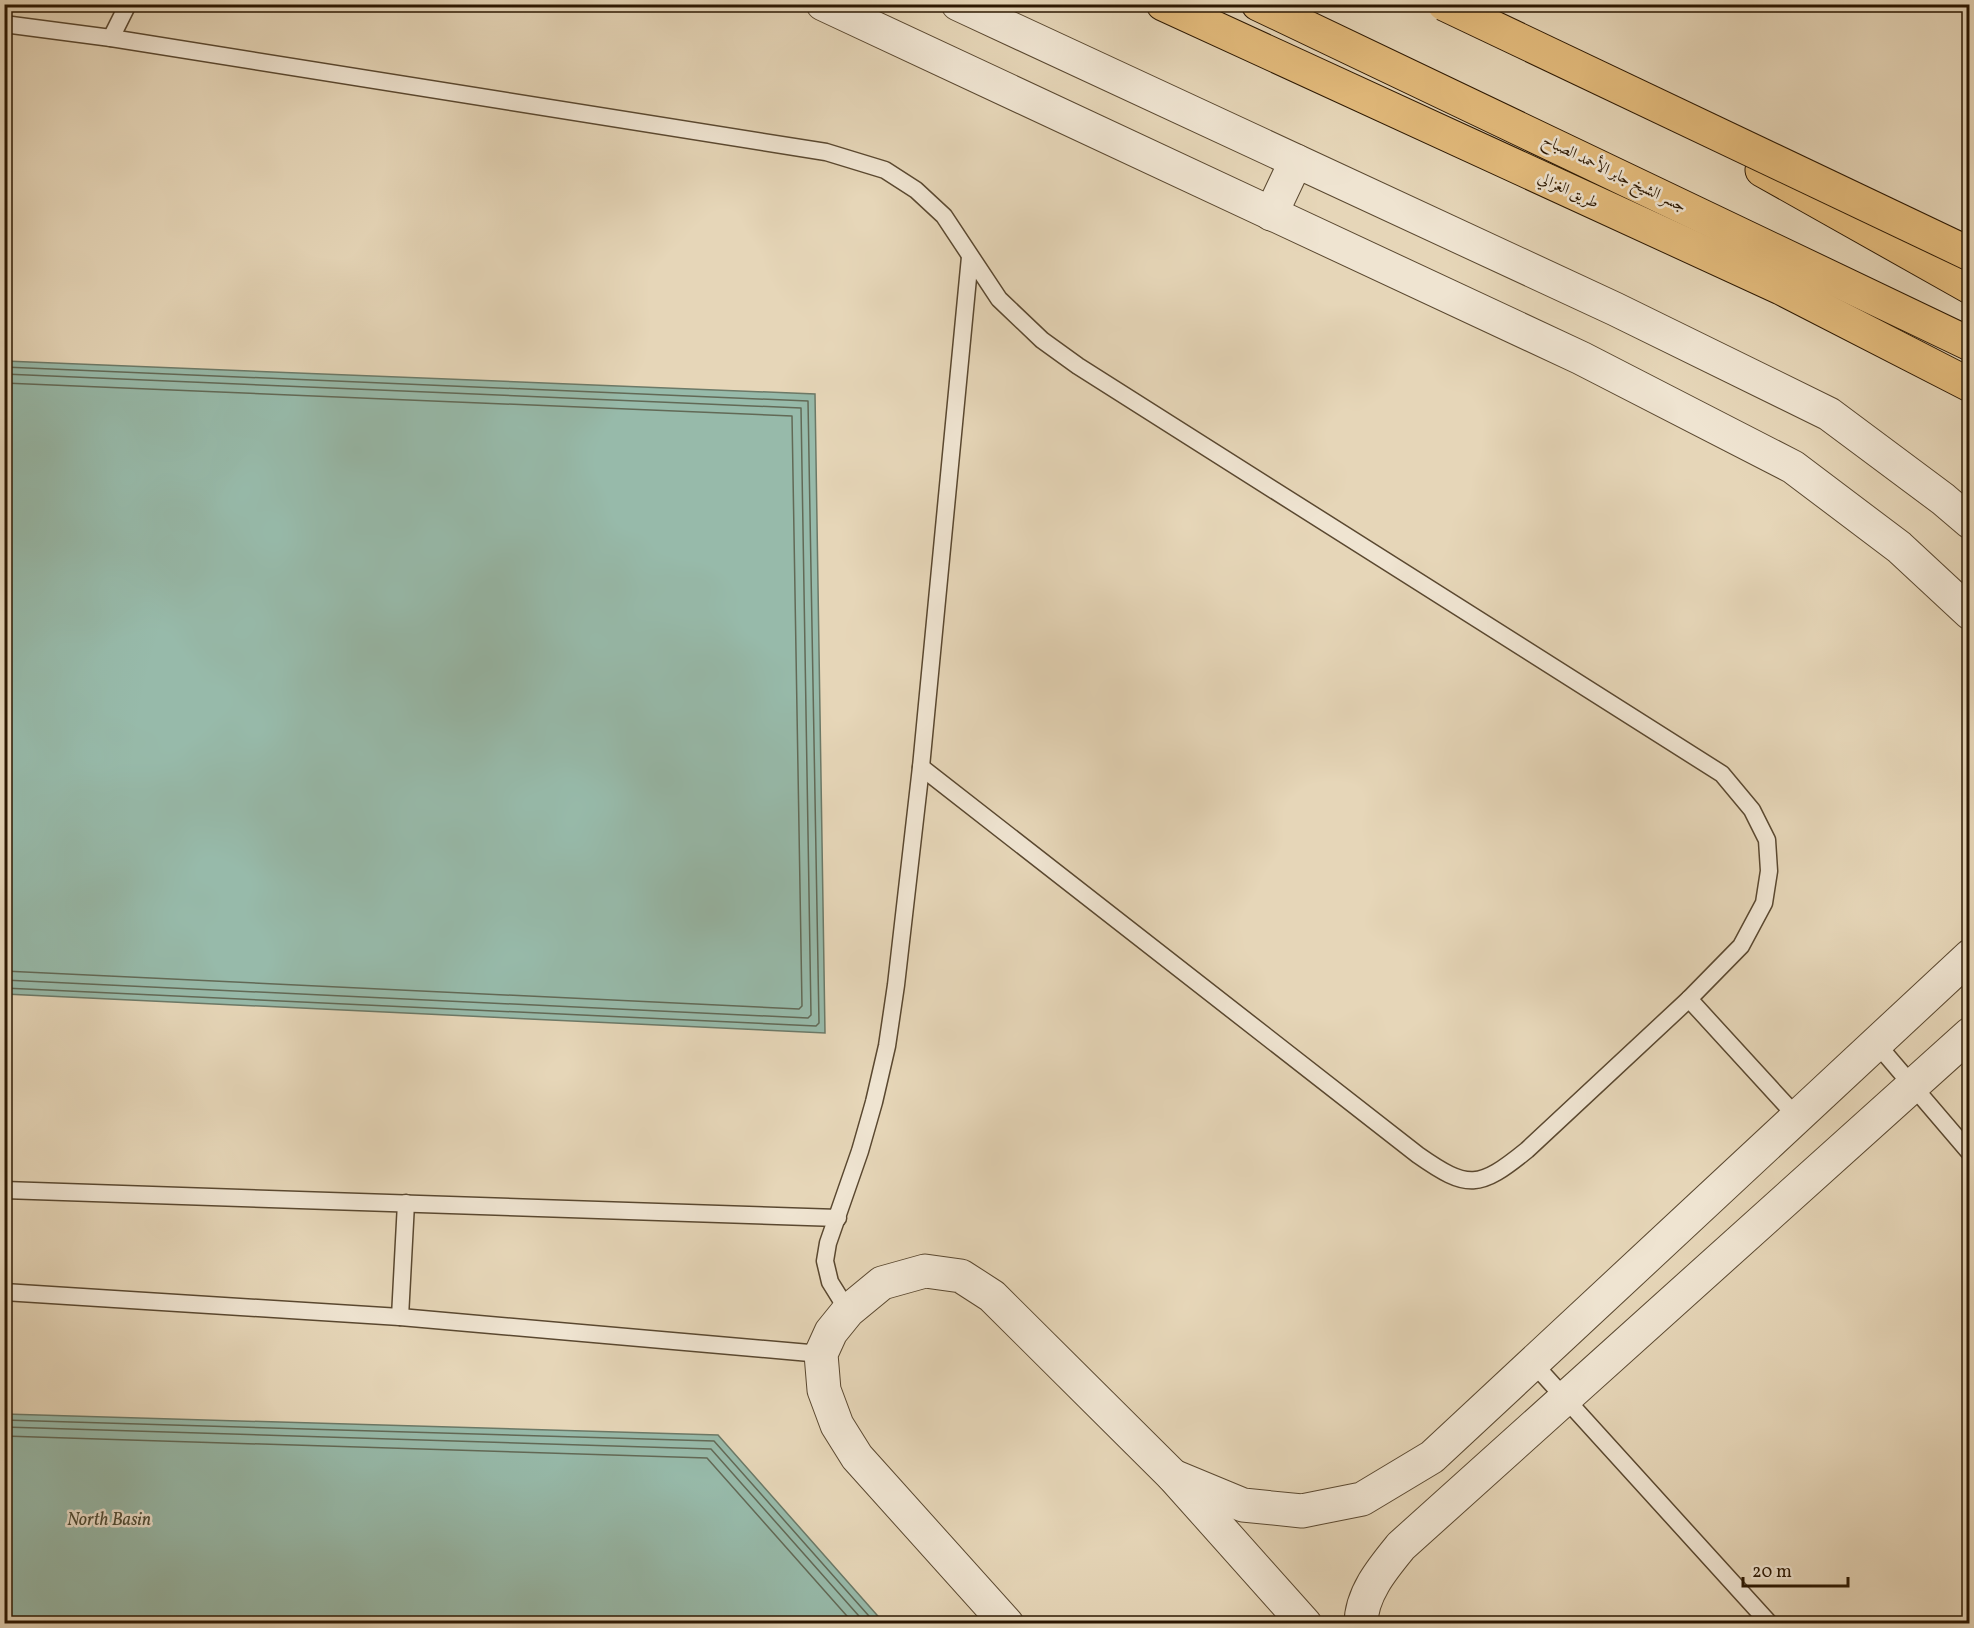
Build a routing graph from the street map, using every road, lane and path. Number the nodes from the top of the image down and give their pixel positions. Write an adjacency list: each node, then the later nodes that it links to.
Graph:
1 (128, 4): 9 (lane)
2 (823, 4): 11 (street)
3 (958, 4): 10 (street)
4 (1163, 4): 16 (main road, طريق الغزالي)
5 (1258, 4): 15 (main road, جسر الشيخ جابر الأحمد الصباح)
6 (1444, 4): 12 (main road, bridge)
7 (1467, 4): 14 (main road)
8 (4, 24): 9 (lane)
9 (111, 38): 13 (lane)
10 (1296, 161): 11 (street); 17 (street)
11 (1271, 214): 18 (street)
12 (1970, 255)
13 (970, 256): 19 (lane); 21 (lane)
14 (1970, 286)
15 (1970, 344)
16 (1970, 385)
17 (1970, 522)
18 (1970, 613)
19 (921, 767): 21 (lane); 29 (lane)
20 (1970, 956): 23 (street)
21 (1689, 999): 25 (lane)
22 (1970, 1034): 24 (street)
23 (1876, 1043): 24 (lane); 25 (street)
24 (1912, 1086): 26 (lane); 35 (street)
25 (1797, 1117): 34 (street)
26 (1970, 1153)
27 (4, 1190): 28 (lane)
28 (406, 1203): 29 (lane); 32 (lane)
29 (837, 1218): 31 (lane)
30 (4, 1292): 32 (lane)
31 (848, 1311): 33 (street); 36 (street)
32 (400, 1317): 33 (lane)
33 (821, 1354): 37 (street)
34 (1533, 1363): 35 (lane); 36 (street)
35 (1564, 1397): 39 (street); 40 (lane)
36 (1173, 1476): 38 (street)
37 (1007, 1623)
38 (1305, 1623)
39 (1361, 1623)
40 (1770, 1623)

